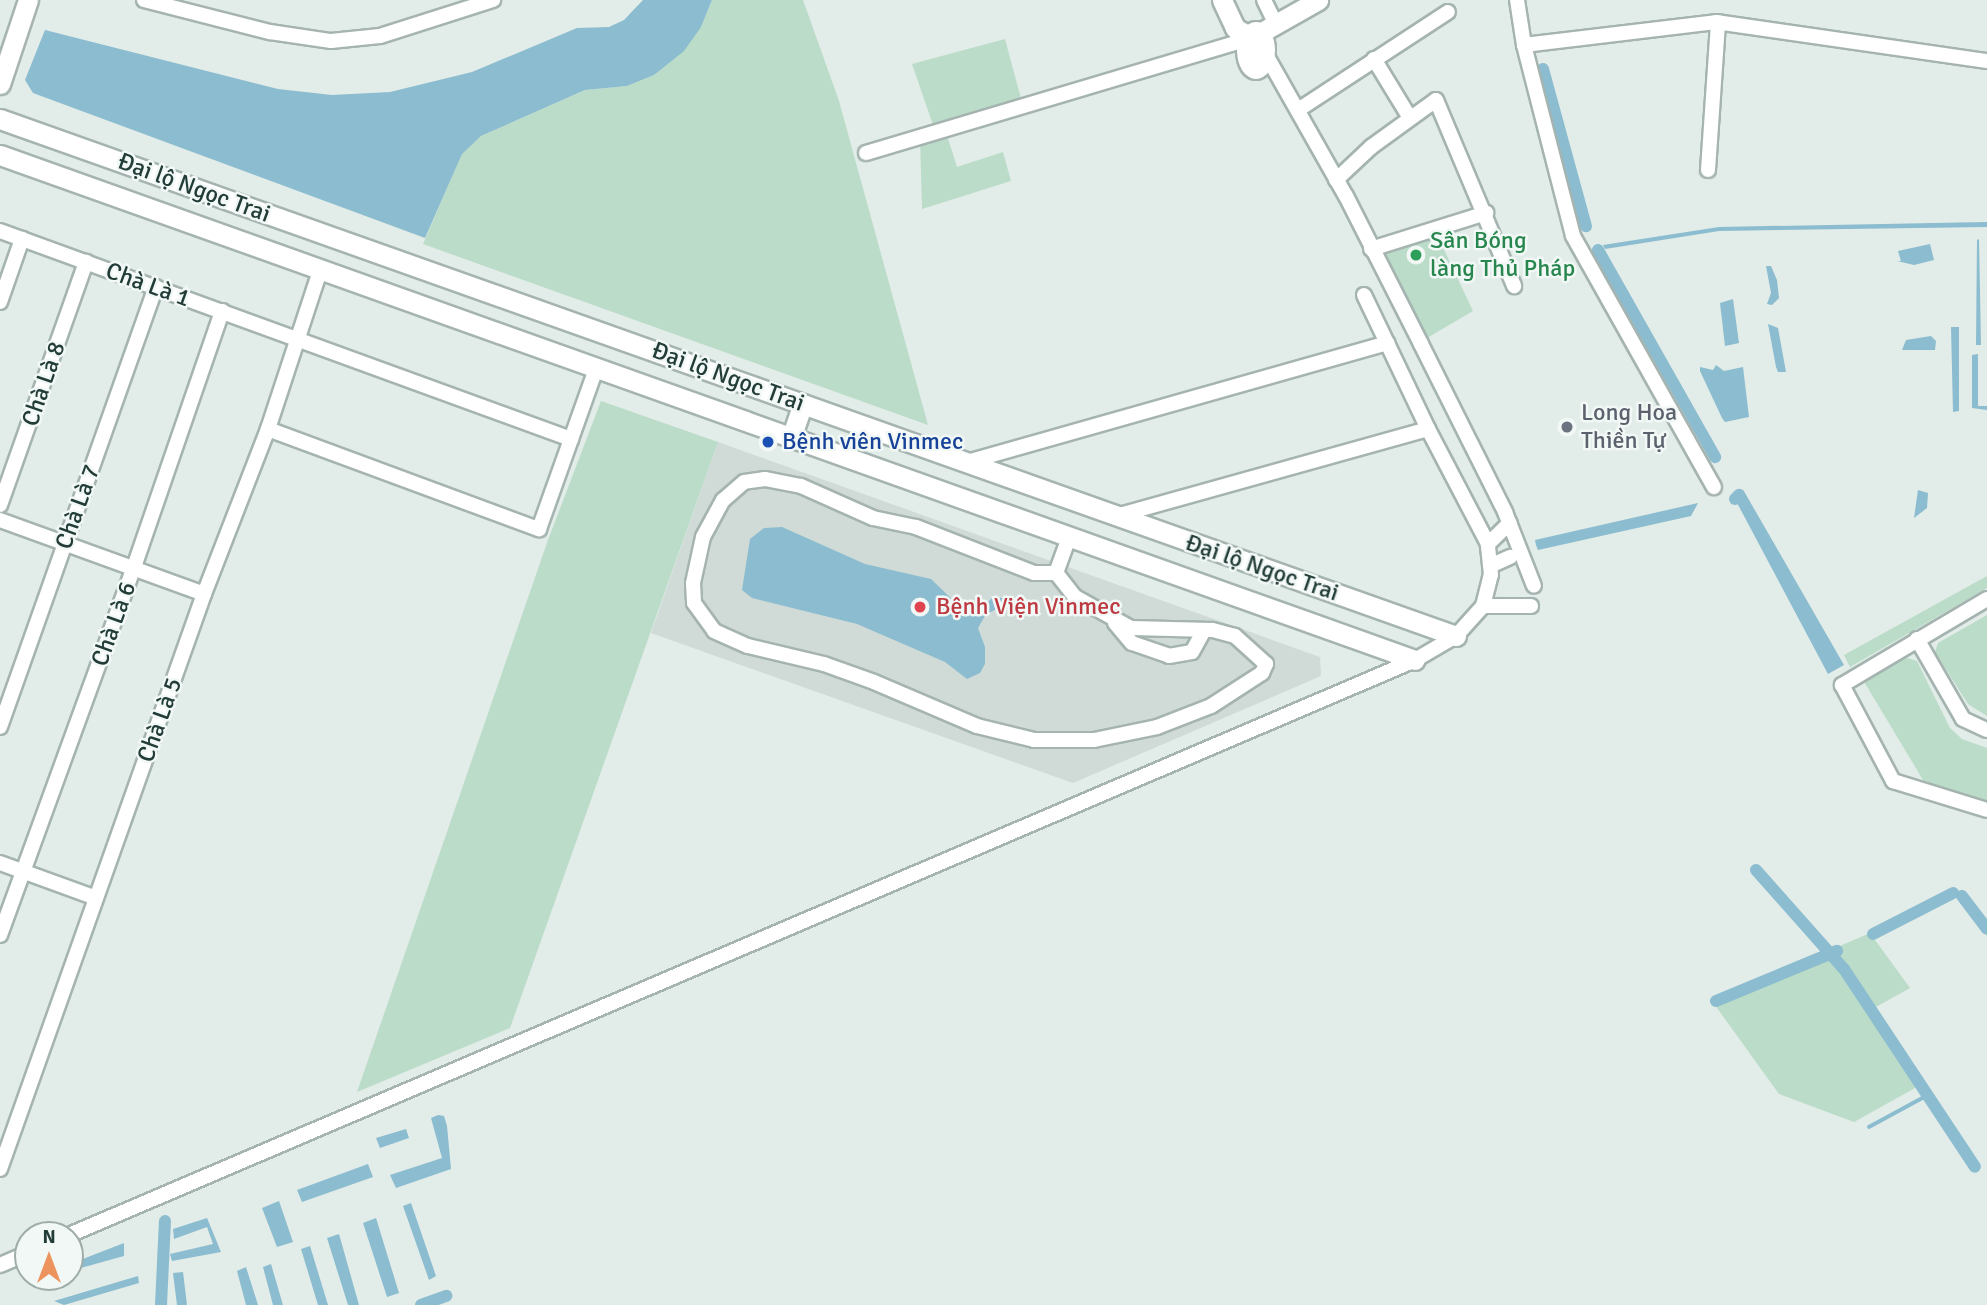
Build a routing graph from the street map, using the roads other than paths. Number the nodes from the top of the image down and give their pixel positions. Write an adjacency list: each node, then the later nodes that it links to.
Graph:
1 (28, 0): 12 (main road)
2 (144, 0): 3 (street)
3 (492, 0)
4 (1222, 0): 10 (main road)
5 (1264, 0): 10 (street)
6 (1318, 0): 10 (main road)
7 (1517, 0): 11 (street)
8 (1448, 12): 13 (street)
9 (1718, 22): 11 (street); 14 (street); 21 (street)
10 (1258, 35): 16 (street); 19 (street)
11 (1524, 46): 43 (street)
12 (4, 58): 15 (main road)
13 (1374, 59): 16 (street); 17 (street)
14 (1987, 61)
15 (0, 84)
16 (1298, 110): 22 (street)
17 (1410, 118): 22 (street); 23 (street)
18 (0, 119): 37 (main road, Đại lộ Ngọc Trai)
19 (866, 153)
20 (0, 155): 28 (main road, Đại lộ Ngọc Trai)
21 (1708, 170)
22 (1336, 180): 26 (street)
23 (1486, 213): 26 (street); 29 (street)
24 (0, 231): 25 (street, Chà Là 1)
25 (22, 239): 27 (street, Chà Là 1); 32 (street)
26 (1371, 249): 47 (street)
27 (86, 262): 30 (street, Chà Là 1); 44 (street, Chà Là 8)
28 (320, 271): 34 (street, Chà Là 5); 36 (main road, Đại lộ Ngọc Trai)
29 (1514, 286)
30 (156, 287): 33 (street, Chà Là 1); 49 (street, Chà Là 7)
31 (1364, 295): 35 (street)
32 (0, 302)
33 (222, 311): 34 (street, Chà Là 1); 53 (street, Chà Là 6)
34 (296, 339): 38 (street, Chà Là 5); 41 (street, Chà Là 1)
35 (1387, 343): 39 (street); 42 (street)
36 (596, 369): 40 (main road, Đại lộ Ngọc Trai); 41 (street)
37 (803, 404): 40 (main road); 42 (main road, Đại lộ Ngọc Trai)
38 (268, 429): 41 (street); 56 (street, Chà Là 5)
39 (1428, 429): 45 (street); 50 (street)
40 (791, 438): 48 (main road, Đại lộ Ngọc Trai)
41 (571, 439)
42 (967, 462): 45 (main road, Đại lộ Ngọc Trai)
43 (1714, 487)
44 (0, 505)
45 (1114, 516): 62 (main road, Đại lộ Ngọc Trai)
46 (0, 520): 49 (street)
47 (1510, 523): 50 (street); 55 (street)
48 (1069, 537): 54 (street); 64 (main road, Đại lộ Ngọc Trai)
49 (65, 543): 53 (street); 65 (street, Chà Là 7)
50 (1488, 544): 52 (street)
51 (1510, 557): 52 (street)
52 (1492, 565): 58 (street)
53 (133, 570): 56 (street); 69 (street, Chà Là 6)
54 (1056, 573): 60 (street); 61 (street)
55 (1534, 586)
56 (204, 594): 70 (street, Chà Là 5)
57 (1987, 599): 63 (street)
58 (1483, 606): 59 (street); 62 (street)
59 (1531, 606)
60 (1115, 622): 61 (street); 61 (street)
61 (1204, 630)
62 (1456, 636): 64 (street)
63 (1917, 639): 66 (street); 67 (street)
64 (1415, 660): 73 (street)
65 (0, 727)
66 (1987, 730)
67 (1987, 810)
68 (0, 863): 69 (street)
69 (22, 871): 70 (street); 71 (street, Chà Là 6)
70 (96, 898): 72 (street, Chà Là 5)
71 (0, 935)
72 (0, 1169)
73 (84, 1229)

